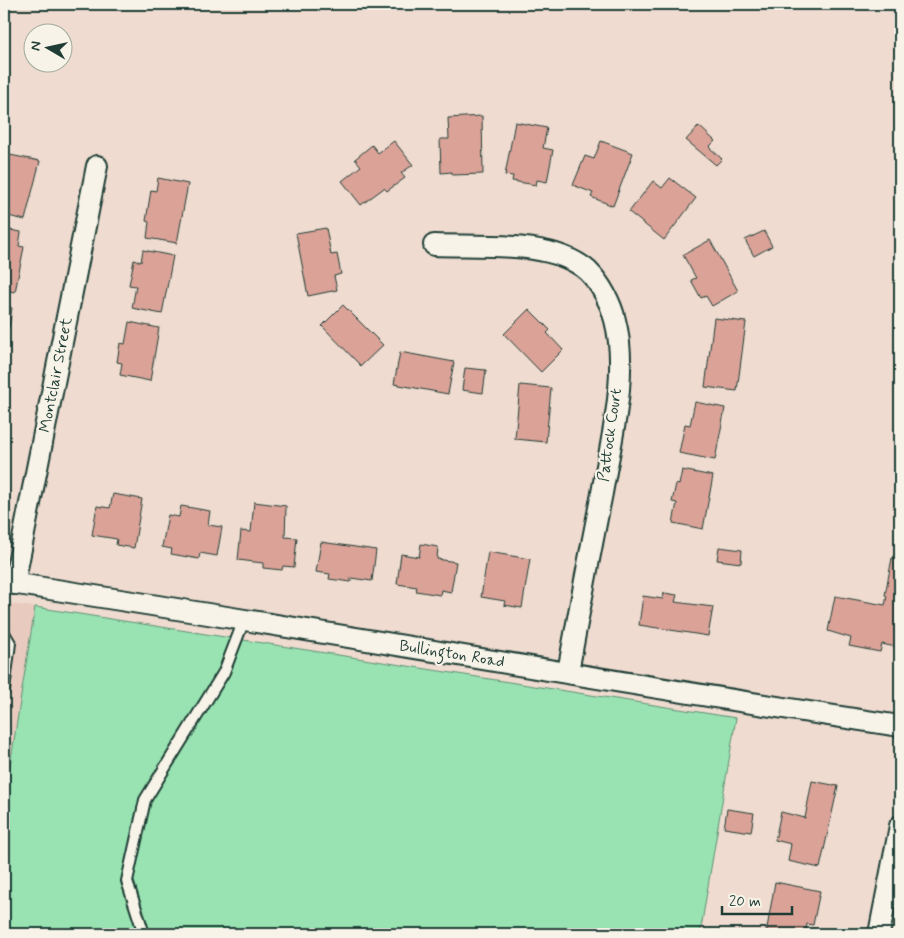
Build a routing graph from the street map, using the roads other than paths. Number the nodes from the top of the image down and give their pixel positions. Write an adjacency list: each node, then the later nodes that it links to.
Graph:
1 (98, 166): 3 (street, Montclair Street)
2 (434, 245): 6 (street, Pattock Court)
3 (9, 583): 4 (street, Bullington Road)
4 (244, 620): 6 (street, Bullington Road); 10 (lane)
5 (4, 633): 7 (lane)
6 (568, 672): 8 (street, Bullington Road)
7 (4, 689)
8 (900, 726)
9 (900, 826): 11 (street)
10 (144, 934)
11 (879, 934)

